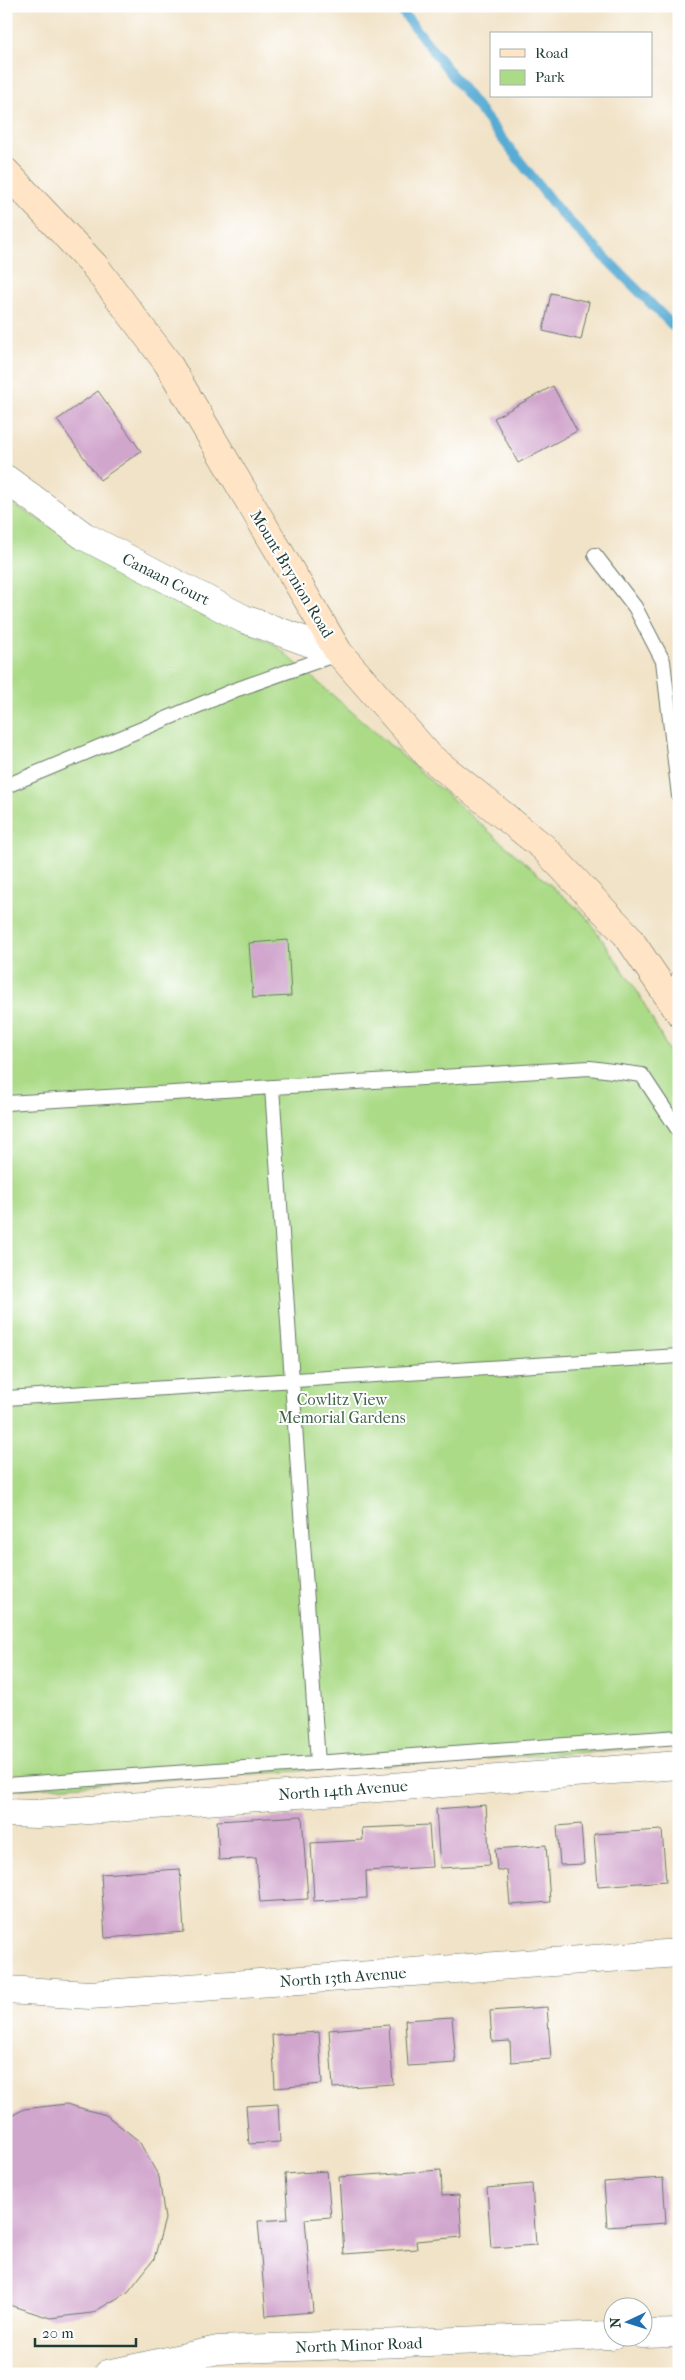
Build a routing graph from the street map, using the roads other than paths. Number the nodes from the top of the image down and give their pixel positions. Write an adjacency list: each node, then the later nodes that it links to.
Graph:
1 (6, 172): 4 (street, Mount Brynion Road)
2 (6, 479): 4 (street, Canaan Court)
3 (595, 555): 6 (lane)
4 (339, 653): 5 (lane); 8 (street, Mount Brynion Road)
5 (6, 786)
6 (679, 796)
7 (679, 977): 8 (lane)
8 (677, 1008)
9 (272, 1087): 10 (lane); 11 (lane); 13 (lane)
10 (6, 1103)
11 (679, 1131)
12 (679, 1356): 13 (lane)
13 (292, 1379): 14 (lane); 16 (lane)
14 (6, 1398)
15 (679, 1737): 16 (lane)
16 (318, 1762): 18 (lane)
17 (679, 1765): 19 (street, North 14th Avenue)
18 (6, 1785)
19 (6, 1813)
20 (679, 1953): 21 (street, North 13th Avenue)
21 (6, 1990)
22 (679, 2333): 23 (street)
23 (652, 2334)
24 (602, 2336): 25 (street, North Minor Road)
25 (108, 2374)

